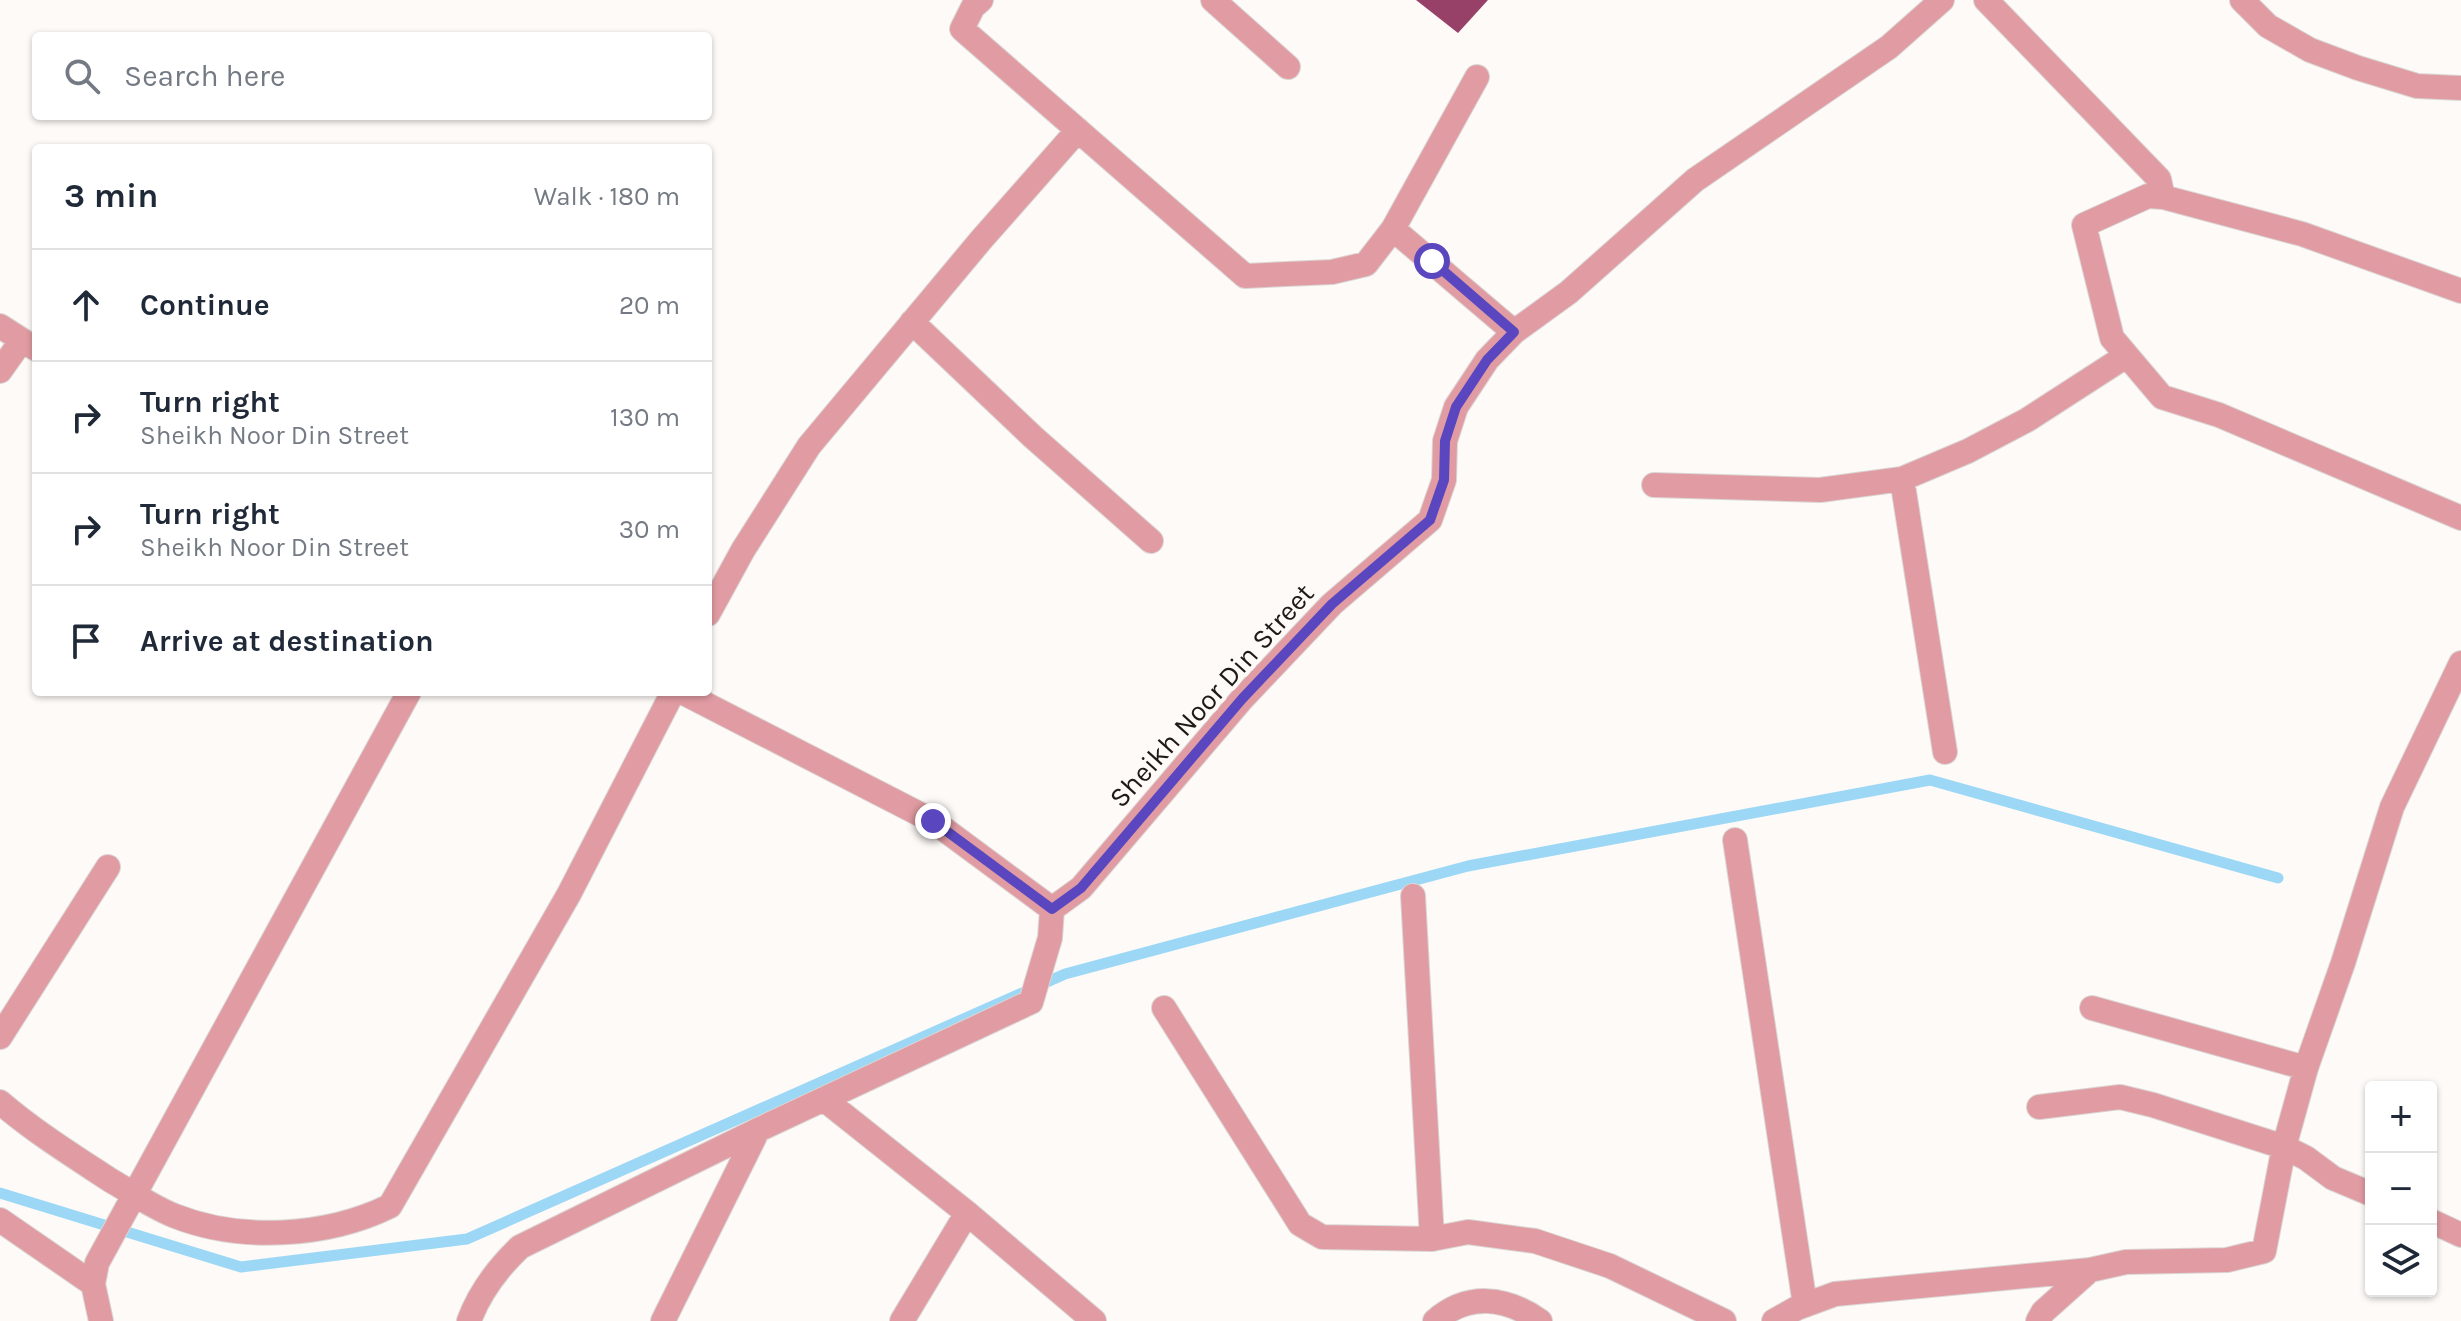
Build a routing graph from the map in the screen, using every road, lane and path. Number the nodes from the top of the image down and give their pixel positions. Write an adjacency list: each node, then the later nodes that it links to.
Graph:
1 (981, 0): 9 (street)
2 (1213, 0): 6 (street)
3 (1942, 0): 15 (street, Sheikh Noor Din Street)
4 (1986, 0): 10 (street)
5 (2242, 0): 8 (street)
6 (1288, 67)
7 (1477, 77): 11 (street)
8 (2461, 88)
9 (1078, 130): 11 (street); 13 (street)
10 (2163, 197): 12 (street); 17 (street)
11 (1393, 229): 15 (street)
12 (2461, 291)
13 (912, 322): 22 (street); 23 (street)
14 (0, 326): 16 (street)
15 (1514, 332): 32 (street, Sheikh Noor Din Street)
16 (29, 345): 18 (street)
17 (2126, 356): 19 (street); 21 (street)
18 (0, 371)
19 (1902, 479): 20 (street); 28 (street)
20 (1654, 485)
21 (2461, 518)
22 (1151, 541)
23 (712, 607)
24 (2461, 663): 36 (street)
25 (407, 696): 43 (street)
26 (671, 696): 43 (street)
27 (690, 696): 32 (street)
28 (1945, 752)
29 (1735, 840): 51 (street)
30 (108, 867): 35 (street)
31 (1413, 896): 48 (street)
32 (1052, 909): 37 (street)
33 (1164, 1008): 48 (street)
34 (2092, 1008): 36 (street)
35 (0, 1037)
36 (2306, 1068): 41 (street)
37 (825, 1100): 40 (street); 44 (street)
38 (0, 1102): 43 (street)
39 (2039, 1107): 41 (street)
40 (758, 1130): 53 (street); 54 (street)
41 (2284, 1147): 42 (street); 49 (street)
42 (2365, 1191)
43 (133, 1201): 50 (street)
44 (967, 1213): 55 (street); 56 (street)
45 (0, 1220): 50 (street)
46 (2437, 1224): 47 (street)
47 (2461, 1235)
48 (1432, 1239): 59 (street)
49 (2090, 1270): 51 (street); 61 (street)
50 (93, 1284): 52 (street)
51 (1805, 1305): 60 (street)
52 (101, 1321)
53 (469, 1321)
54 (663, 1321)
55 (902, 1321)
56 (1094, 1321)
57 (1435, 1321): 58 (street)
58 (1540, 1321)
59 (1724, 1321)
60 (1774, 1321)
61 (2038, 1321)

